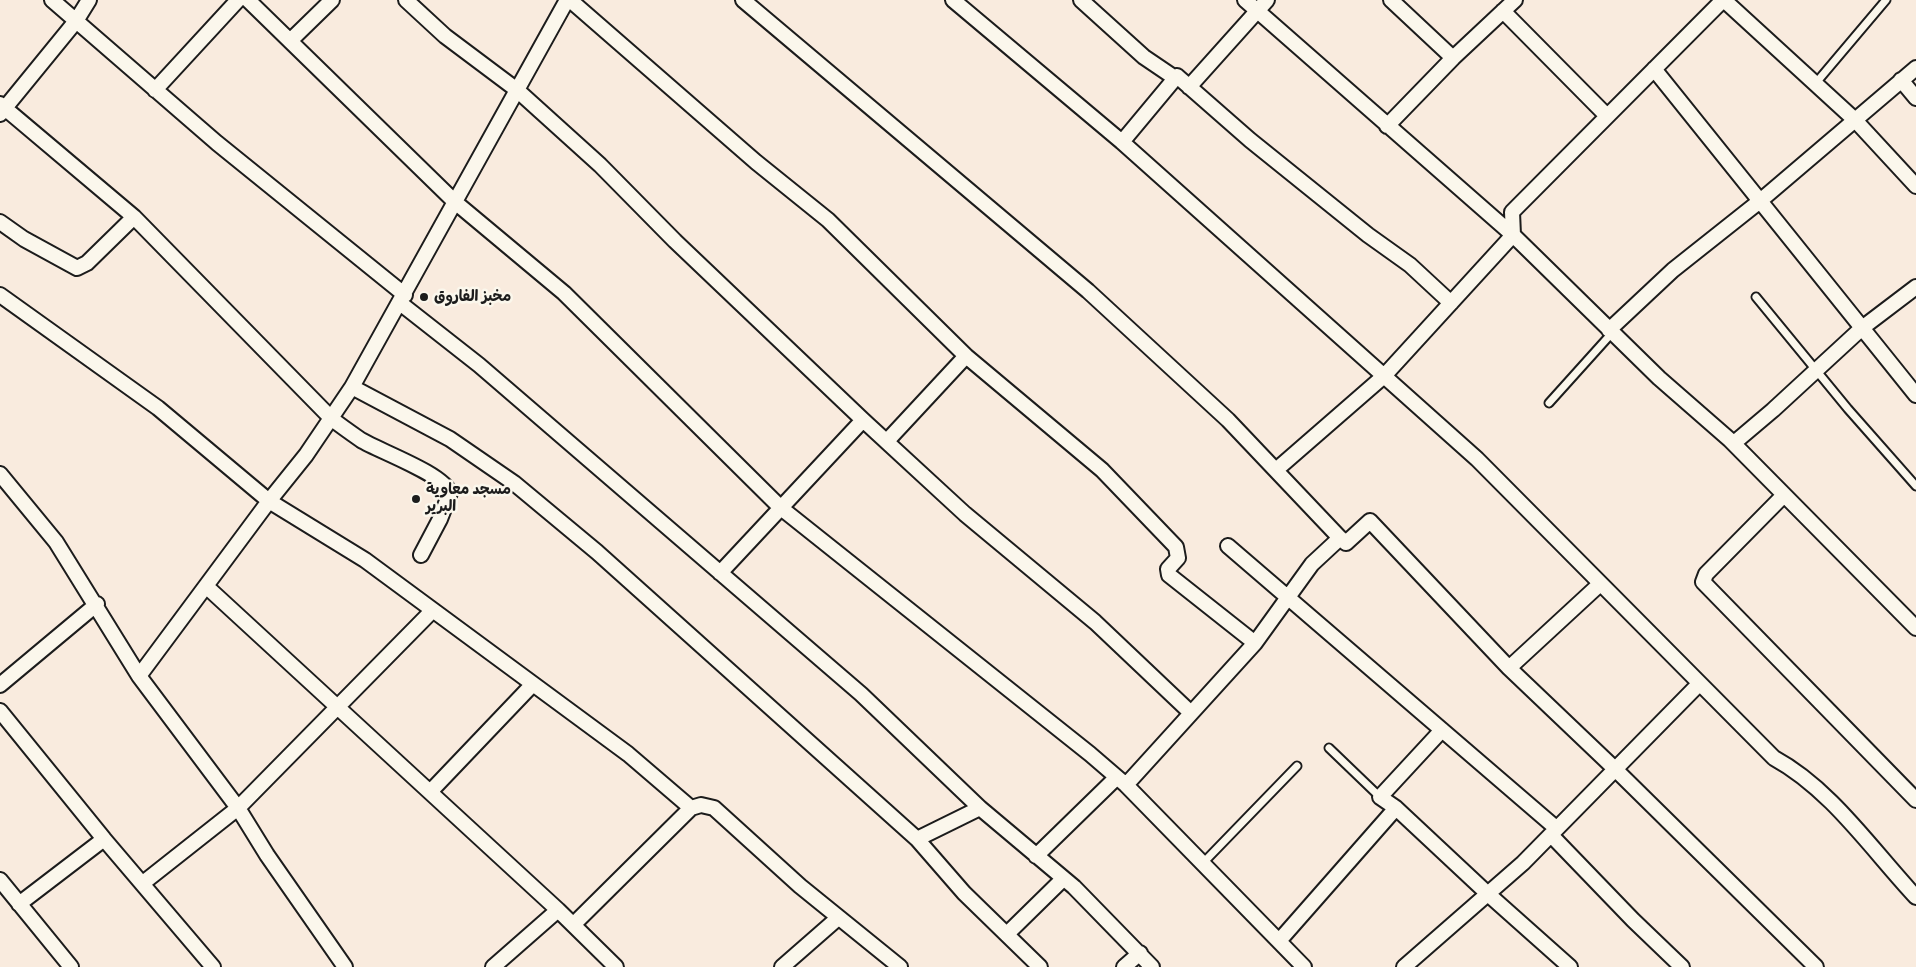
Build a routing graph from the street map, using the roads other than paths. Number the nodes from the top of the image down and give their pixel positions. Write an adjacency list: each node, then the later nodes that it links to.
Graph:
1 (52, 0): 19 (street)
2 (89, 0): 19 (street)
3 (238, 0): 28 (street)
4 (248, 0): 20 (street)
5 (332, 0): 20 (street)
6 (406, 0): 29 (street)
7 (568, 0): 29 (street); 49 (street)
8 (743, 0): 59 (street)
9 (954, 0): 35 (street)
10 (1082, 0): 24 (street)
11 (1245, 0): 17 (street)
12 (1267, 0): 17 (street)
13 (1391, 0): 21 (street)
14 (1515, 0): 18 (street)
15 (1723, 0): 23 (street); 26 (street)
16 (1886, 0): 26 (lane)
17 (1258, 11): 27 (street); 34 (street)
18 (1504, 11): 21 (street); 32 (street)
19 (76, 21): 28 (street); 31 (street)
20 (290, 41): 38 (street)
21 (1454, 58): 34 (street)
22 (1916, 68): 25 (street)
23 (1654, 69): 32 (street); 37 (street)
24 (1175, 78): 27 (street); 35 (street)
25 (1901, 80): 30 (street); 33 (street)
26 (1815, 84): 33 (street)
27 (1189, 87): 46 (street)
28 (155, 90): 45 (street)
29 (517, 90): 38 (street); 56 (street)
30 (1916, 98)
31 (2, 109): 39 (street)
32 (1607, 116): 41 (street)
33 (1854, 120): 36 (street); 37 (street)
34 (1387, 126): 41 (street)
35 (1122, 142): 51 (street)
36 (1916, 186)
37 (1760, 201): 47 (street); 48 (street)
38 (455, 202): 45 (street); 64 (street)
39 (134, 217): 40 (street); 55 (street)
40 (0, 222)
41 (1512, 235): 46 (street); 48 (street)
42 (1916, 287): 47 (street)
43 (0, 295): 63 (street)
44 (1756, 297): 50 (lane)
45 (402, 299): 52 (street); 68 (street)
46 (1451, 303): 51 (street)
47 (1862, 328): 50 (street); 53 (street)
48 (1610, 331): 54 (lane); 58 (street)
49 (966, 356): 57 (street); 75 (street)
50 (1816, 368): 58 (street); 61 (lane)
51 (1384, 376): 59 (street); 69 (street)
52 (352, 387): 55 (street); 97 (street)
53 (1916, 395)
54 (1549, 403)
55 (332, 419): 63 (street); 67 (street)
56 (863, 420): 57 (street); 64 (street)
57 (887, 441): 83 (street)
58 (1734, 444): 62 (street)
59 (1276, 470): 65 (street)
60 (0, 474): 72 (street)
61 (1916, 486)
62 (1784, 495): 74 (street); 91 (street)
63 (269, 501): 70 (street); 73 (street)
64 (781, 508): 68 (street); 88 (street)
65 (1340, 538): 71 (street); 76 (street)
66 (1228, 546): 71 (street)
67 (421, 555)
68 (720, 573): 94 (street)
69 (1600, 584): 76 (street); 79 (street)
70 (207, 588): 77 (street); 81 (street)
71 (1288, 598): 75 (street); 84 (street)
72 (97, 604): 77 (street); 80 (street)
73 (433, 610): 78 (street); 81 (street)
74 (1916, 628)
75 (1255, 644): 83 (street)
76 (1509, 668): 87 (street)
77 (140, 676): 92 (street)
78 (533, 684): 89 (street); 93 (street)
79 (1699, 684): 87 (street); 105 (street)
80 (0, 685)
81 (338, 705): 89 (street); 92 (street)
82 (0, 711): 98 (street)
83 (1191, 713): 88 (street)
84 (1442, 730): 90 (street); 96 (street)
85 (1328, 748): 90 (lane)
86 (1297, 766): 100 (lane)
87 (1615, 769): 96 (street); 127 (street)
88 (1121, 782): 99 (street); 100 (street)
89 (430, 792): 107 (street)
90 (1380, 797): 95 (street)
91 (1916, 800)
92 (238, 808): 103 (street); 115 (street)
93 (691, 808): 108 (street); 109 (street)
94 (980, 808): 97 (street); 99 (street)
95 (1396, 808): 104 (street); 111 (street)
96 (1554, 832): 104 (street); 126 (street)
97 (917, 838): 110 (street)
98 (104, 839): 103 (street); 106 (street)
99 (1036, 856): 102 (street)
100 (1203, 863): 111 (street)
101 (0, 880): 106 (street)
102 (1062, 880): 110 (street); 112 (street)
103 (143, 883): 114 (street)
104 (1488, 894): 124 (street); 125 (street)
105 (1916, 897)
106 (19, 904): 113 (street)
107 (558, 910): 109 (street); 116 (street)
108 (838, 918): 118 (street); 119 (street)
109 (574, 924): 117 (street)
110 (1008, 933): 120 (street)
111 (1279, 941): 123 (street)
112 (1140, 952): 121 (street); 122 (street)
113 (65, 965)
114 (213, 967)
115 (345, 967)
116 (493, 967)
117 (616, 967)
118 (782, 967)
119 (900, 967)
120 (1040, 967)
121 (1124, 967)
122 (1152, 967)
123 (1304, 967)
124 (1404, 967)
125 (1570, 967)
126 (1682, 967)
127 (1816, 967)

